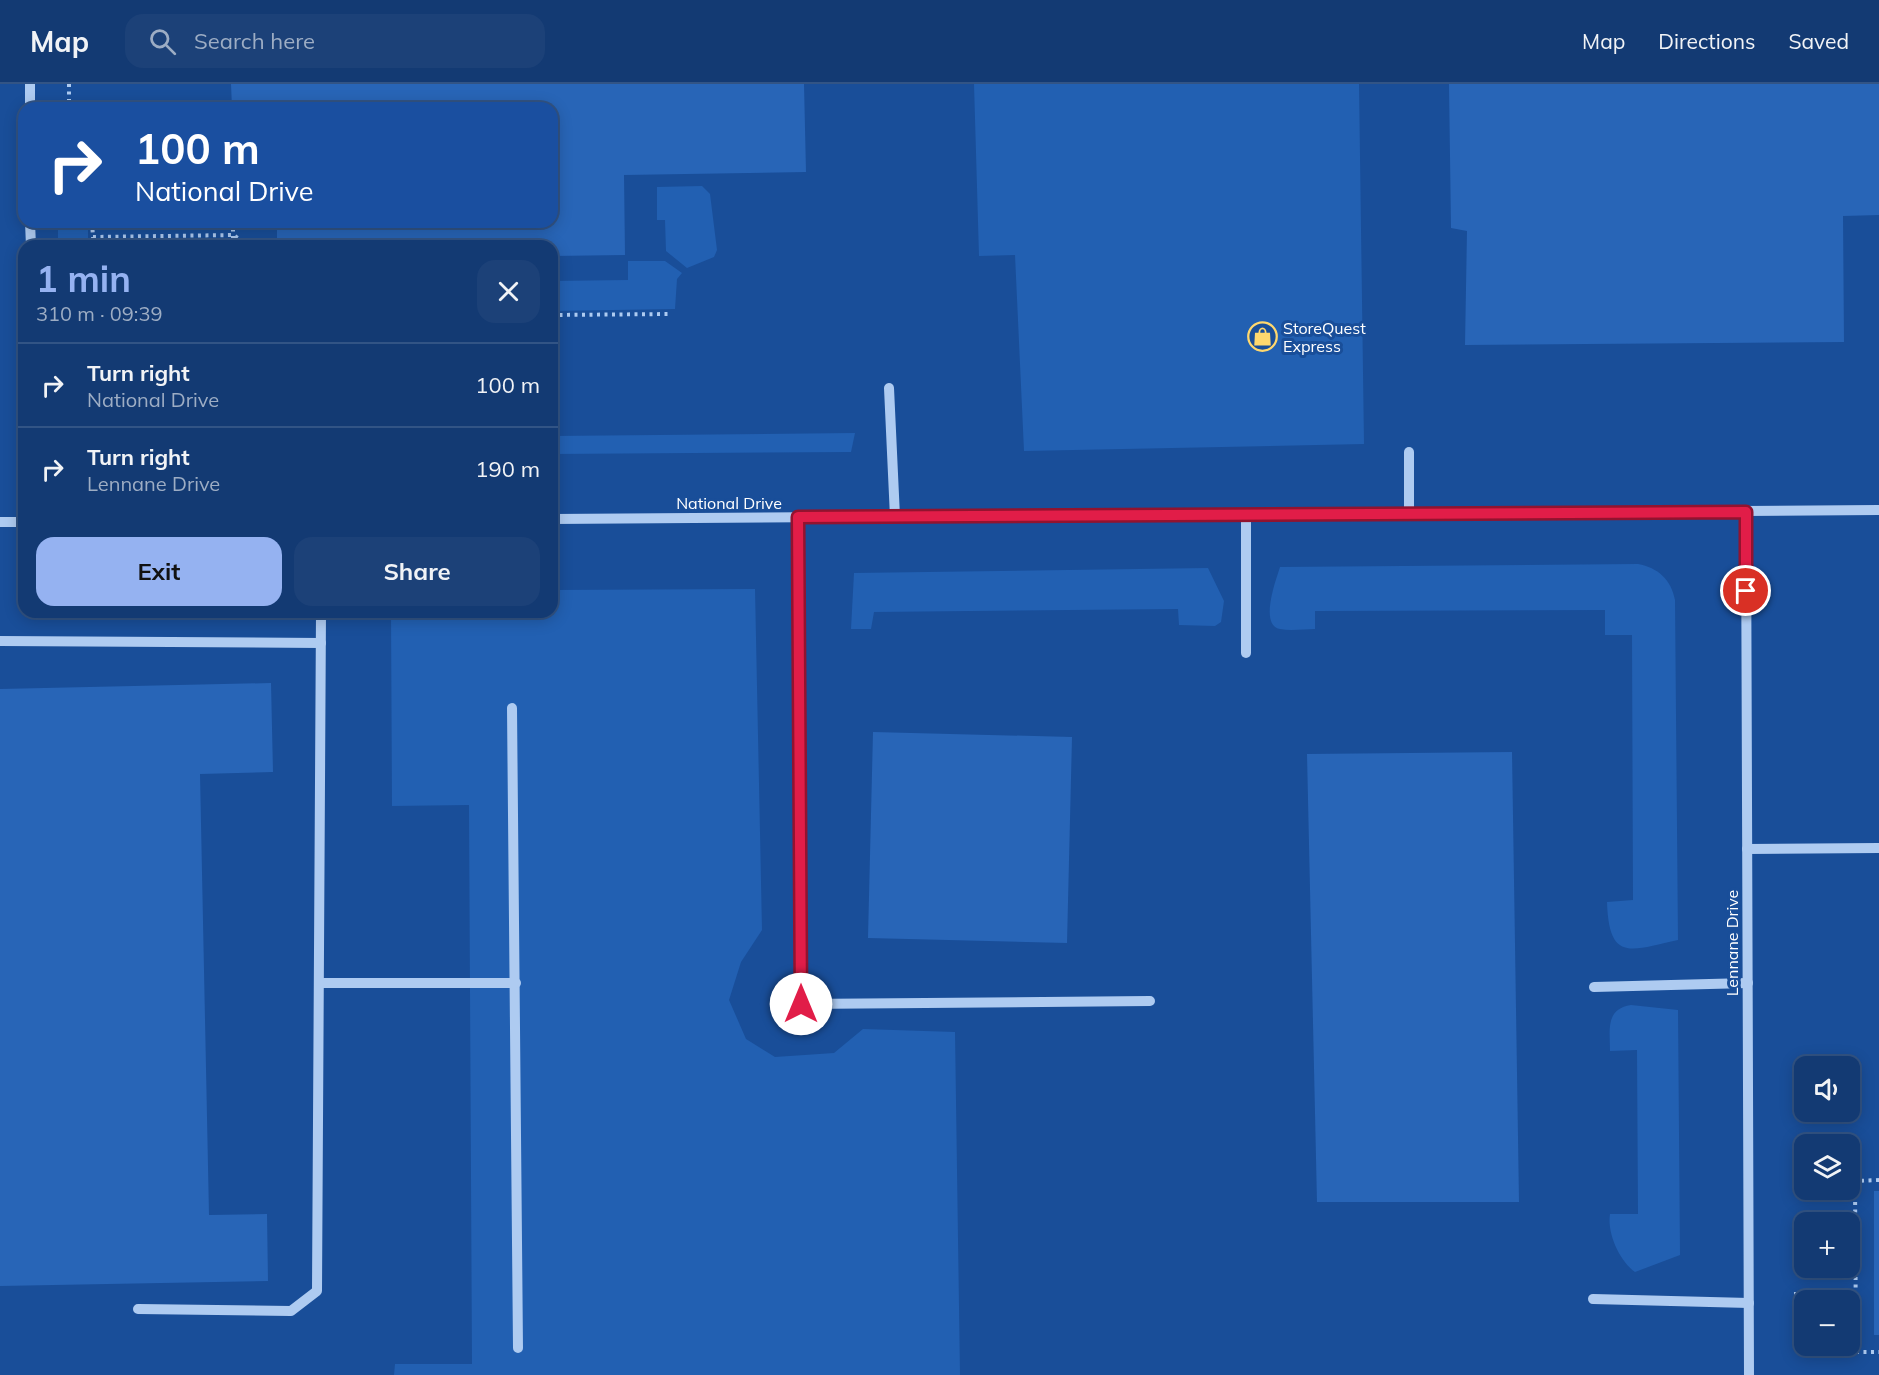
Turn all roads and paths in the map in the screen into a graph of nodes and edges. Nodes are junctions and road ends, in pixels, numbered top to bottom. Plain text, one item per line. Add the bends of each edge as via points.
1 (30, 84) edge
2 (69, 84) edge
3 (30, 102) edge
4 (69, 102) edge
5 (92, 228) edge
6 (233, 228) edge
7 (233, 237) junction
8 (239, 240) edge
9 (672, 314) dead end
10 (558, 315) edge
11 (889, 388) dead end
12 (1409, 452) dead end
13 (1879, 510) edge
14 (1746, 512) junction
15 (1246, 514) junction
16 (1409, 514) junction
17 (798, 517) junction
18 (894, 517) junction
19 (558, 519) edge
20 (0, 522) edge
21 (18, 522) edge
22 (321, 618) edge
23 (0, 641) edge
24 (321, 643) junction
25 (1246, 654) dead end
26 (512, 708) dead end
27 (1879, 848) edge
28 (1747, 849) junction
29 (319, 983) junction
30 (516, 983) junction
31 (1748, 983) junction
32 (1594, 987) dead end
33 (1150, 1001) dead end
34 (1879, 1180) edge
35 (1856, 1290) edge
36 (1593, 1299) dead end
37 (1749, 1304) junction
38 (138, 1309) dead end
39 (518, 1348) dead end
40 (1860, 1352) edge
41 (1879, 1352) edge
42 (1749, 1375) edge

1 - 3 street
2 - 4 path
5 - 7 path via 93,237
6 - 7 path
7 - 8 path
9 - 10 path
11 - 18 street
12 - 16 street
13 - 14 street, National Drive
14 - 16 street, National Drive
14 - 28 street, Lennane Drive
15 - 16 street, National Drive
15 - 18 street, National Drive
15 - 25 street
17 - 18 street, National Drive
17 - 19 street, National Drive
17 - 33 street via 801,1004
20 - 21 street
22 - 24 street
23 - 24 street
24 - 29 street
26 - 30 street
27 - 28 street
28 - 31 street, Lennane Drive
29 - 30 street
29 - 38 street via 317,1291 291,1311
30 - 39 street
31 - 32 street
31 - 37 street, Lennane Drive
34 - 35 path via 1855,1181
36 - 37 street
37 - 42 street, Lennane Drive
40 - 41 path

